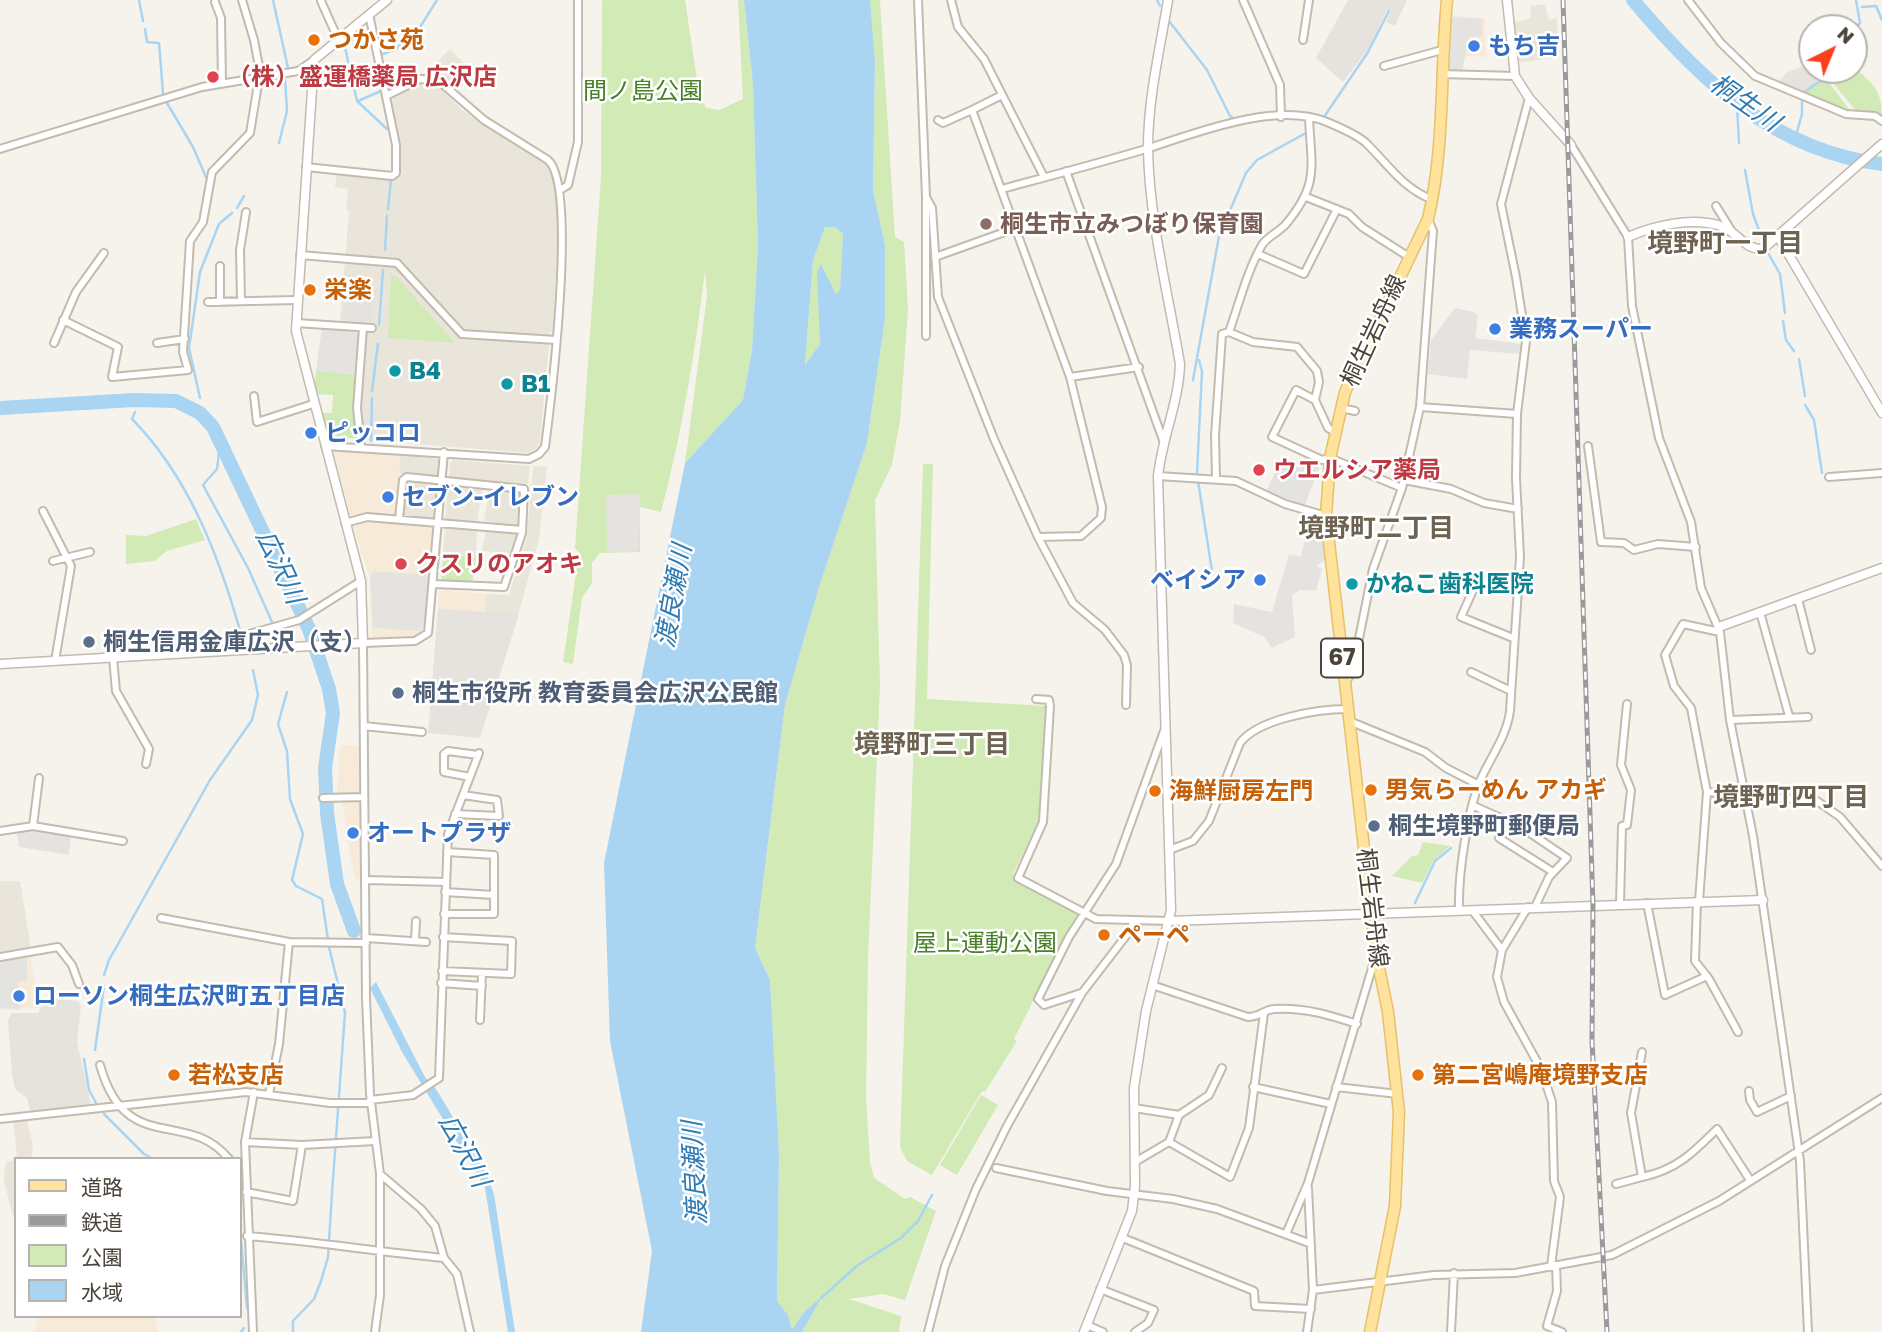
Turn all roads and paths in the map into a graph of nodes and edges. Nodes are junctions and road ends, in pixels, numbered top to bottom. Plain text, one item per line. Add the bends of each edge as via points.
1 (242, 0) edge
2 (387, 0) edge
3 (578, 0) edge
4 (918, 0) edge
5 (951, 0) edge
6 (1168, 0) edge
7 (1243, 0) edge
8 (1309, 0) edge
9 (1447, 0) edge
10 (1507, 0) edge
11 (1688, 0) edge
12 (321, 1) edge
13 (215, 2) dead end
14 (369, 14) junction
15 (338, 39) junction
16 (1303, 40) dead end
17 (1442, 50) junction
18 (314, 60) junction
19 (1384, 66) dead end
20 (1441, 74) junction
21 (1515, 76) junction
22 (259, 78) junction
23 (222, 83) junction
24 (1002, 95) junction
25 (387, 96) junction
26 (1529, 98) junction
27 (972, 110) junction
28 (1281, 117) junction
29 (1309, 118) junction
30 (938, 120) dead end
31 (1882, 121) edge
32 (1882, 144) edge
33 (1571, 145) joint
34 (1148, 148) junction
35 (0, 149) edge
36 (306, 167) junction
37 (1066, 171) junction
38 (1044, 177) junction
39 (1002, 189) junction
40 (560, 190) junction
41 (926, 197) junction
42 (1306, 197) junction
43 (1433, 201) junction
44 (1716, 206) dead end
45 (1338, 209) junction
46 (246, 212) dead end
47 (1428, 219) junction
48 (1016, 228) junction
49 (1731, 230) junction
50 (1628, 237) junction
51 (1779, 238) junction
52 (104, 253) dead end
53 (1258, 254) junction
54 (300, 255) junction
55 (935, 257) junction
56 (1409, 257) junction
57 (220, 266) dead end
58 (296, 300) junction
59 (241, 301) junction
60 (208, 302) dead end
61 (220, 302) junction
62 (62, 320) junction
63 (296, 323) junction
64 (363, 328) junction
65 (372, 328) dead end
66 (1229, 332) junction
67 (926, 336) dead end
68 (185, 338) junction
69 (556, 340) junction
70 (54, 343) dead end
71 (157, 343) dead end
72 (1139, 367) junction
73 (1070, 377) junction
74 (254, 396) dead end
75 (1315, 400) junction
76 (313, 404) junction
77 (1420, 407) junction
78 (1341, 408) junction
79 (1355, 411) dead end
80 (1882, 412) edge
81 (1517, 414) junction
82 (1335, 432) junction
83 (1163, 440) junction
84 (325, 446) junction
85 (360, 446) junction
86 (1588, 446) dead end
87 (444, 452) junction
88 (1330, 458) junction
89 (1882, 473) edge
90 (1158, 476) junction
91 (1829, 477) dead end
92 (1216, 478) junction
93 (442, 480) junction
94 (1404, 480) junction
95 (1402, 488) junction
96 (1518, 509) junction
97 (43, 511) dead end
98 (1326, 516) junction
99 (399, 519) junction
100 (438, 522) junction
101 (345, 523) junction
102 (522, 530) junction
103 (1038, 537) junction
104 (1696, 547) junction
105 (90, 552) dead end
106 (70, 559) junction
107 (53, 561) dead end
108 (1882, 568) edge
109 (361, 581) junction
110 (434, 584) junction
111 (1518, 590) junction
112 (1798, 599) junction
113 (1759, 612) junction
114 (1719, 629) junction
115 (1513, 638) junction
116 (363, 643) junction
117 (1811, 650) dead end
118 (207, 652) junction
119 (113, 657) junction
120 (55, 661) junction
121 (0, 664) edge
122 (1471, 672) dead end
123 (1345, 682) junction
124 (1511, 691) junction
125 (1036, 699) dead end
126 (1627, 704) dead end
127 (1126, 705) dead end
128 (1348, 709) junction
129 (1789, 716) junction
130 (1808, 717) dead end
131 (1730, 720) junction
132 (1349, 721) junction
133 (363, 726) junction
134 (1165, 730) junction
135 (422, 732) dead end
136 (146, 764) dead end
137 (470, 777) junction
138 (39, 778) dead end
139 (1479, 785) junction
140 (1707, 792) junction
141 (1746, 794) junction
142 (463, 795) junction
143 (364, 797) junction
144 (323, 798) dead end
145 (1474, 806) junction
146 (455, 814) junction
147 (33, 826) junction
148 (0, 831) edge
149 (1499, 838) dead end
150 (123, 841) dead end
151 (1169, 850) junction
152 (447, 852) junction
153 (1882, 866) edge
154 (1553, 872) junction
155 (365, 880) junction
156 (446, 882) junction
157 (445, 892) junction
158 (494, 895) junction
159 (1763, 900) junction
160 (1698, 902) junction
161 (1647, 903) junction
162 (1620, 904) junction
163 (1531, 907) junction
164 (1472, 909) junction
165 (1459, 910) junction
166 (1372, 913) junction
167 (444, 914) junction
168 (1084, 914) junction
169 (161, 918) dead end
170 (416, 921) dead end
171 (1170, 921) junction
172 (1133, 923) junction
173 (443, 937) junction
174 (366, 940) junction
175 (415, 941) junction
176 (289, 942) junction
177 (426, 942) dead end
178 (1502, 950) junction
179 (1376, 953) junction
180 (0, 957) edge
181 (442, 971) junction
182 (482, 974) junction
183 (1707, 976) junction
184 (441, 983) junction
185 (79, 985) dead end
186 (1152, 985) junction
187 (482, 986) junction
188 (1082, 993) junction
189 (1264, 1013) junction
190 (480, 1020) dead end
191 (1357, 1024) junction
192 (1738, 1032) dead end
193 (1642, 1052) dead end
194 (100, 1065) dead end
195 (1222, 1068) dead end
196 (1253, 1087) junction
197 (1336, 1087) junction
198 (1749, 1091) dead end
199 (254, 1092) junction
200 (269, 1094) junction
201 (1398, 1094) junction
202 (1791, 1096) junction
203 (1882, 1098) edge
204 (371, 1102) junction
205 (1331, 1104) junction
206 (119, 1105) junction
207 (1134, 1108) junction
208 (1178, 1115) junction
209 (0, 1119) edge
210 (375, 1141) junction
211 (245, 1142) junction
212 (1169, 1142) junction
213 (302, 1145) junction
214 (1799, 1149) junction
215 (227, 1157) edge
216 (1135, 1162) junction
217 (242, 1167) edge
218 (996, 1168) dead end
219 (380, 1174) junction
220 (1642, 1177) junction
221 (1751, 1180) junction
222 (1308, 1183) junction
223 (1616, 1184) dead end
224 (246, 1192) junction
225 (1135, 1195) junction
226 (1286, 1234) junction
227 (247, 1236) junction
228 (1123, 1238) junction
229 (1309, 1242) junction
230 (380, 1250) junction
231 (444, 1258) junction
232 (1553, 1266) junction
233 (1454, 1273) junction
234 (1381, 1280) junction
235 (1100, 1289) junction
236 (1313, 1290) junction
237 (1311, 1309) junction
238 (1085, 1328) edge
239 (253, 1332) edge
240 (375, 1332) edge
241 (470, 1332) edge
242 (928, 1332) edge
243 (1103, 1332) edge
244 (1135, 1332) edge
245 (1307, 1332) edge
246 (1370, 1332) edge
247 (1451, 1332) edge
248 (1562, 1332) edge
249 (1808, 1332) edge

1 - 22 street via 258,56
2 - 14 street
3 - 40 street via 578,142 568,185
4 - 41 street
5 - 24 street via 958,27 984,59
6 - 34 street
7 - 28 street via 1280,85
8 - 16 street
9 - 17 main road, 桐生岩舟線 / 67
10 - 21 street
11 - 31 street via 1721,44 1755,76 1846,114
12 - 15 street
13 - 23 street via 221,18
14 - 15 street
14 - 25 street
15 - 18 street
17 - 19 street
17 - 20 main road, 桐生岩舟線 / 67
18 - 22 street via 298,72
18 - 36 street
20 - 21 street
20 - 43 main road, 桐生岩舟線 / 67
21 - 26 street
22 - 23 street
22 - 68 street via 250,133 212,172 203,222 191,236
23 - 35 street
24 - 27 street
24 - 38 street
25 - 36 street via 396,145 395,174
25 - 40 street via 420,79 439,80 484,120 553,164
26 - 33 street
26 - 81 street via 1501,204 1526,341
27 - 30 street via 943,123
27 - 39 street
28 - 29 street
28 - 34 street via 1229,123
29 - 42 street via 1314,173
29 - 43 street via 1362,139 1399,181
32 - 51 street
33 - 50 street
34 - 37 street
34 - 83 street via 1180,364 1179,389
36 - 54 street
37 - 38 street
37 - 72 street
38 - 39 street
39 - 48 street
40 - 69 street
41 - 55 street via 932,208
41 - 67 street
42 - 45 street
42 - 53 street
43 - 47 main road, 桐生岩舟線 / 67
44 - 49 street
45 - 53 street via 1304,274
45 - 56 street
46 - 59 street via 240,250
47 - 56 main road, 桐生岩舟線 / 67
47 - 77 street via 1433,231
48 - 55 street
48 - 73 street
49 - 50 street via 1709,224 1673,224
49 - 51 street via 1755,250
50 - 104 street via 1632,306 1659,438
51 - 80 street
52 - 62 street
53 - 66 street
54 - 58 street
54 - 69 street via 397,263 462,334
55 - 103 street via 938,296
56 - 78 main road, 桐生岩舟線 / 67
57 - 61 street
58 - 59 street
58 - 63 street
59 - 61 street
60 - 61 street
62 - 68 street via 118,347 112,377 188,370
62 - 70 street
63 - 64 street
63 - 76 street
64 - 65 street
64 - 85 street via 357,408
66 - 75 street via 1253,342 1297,347 1319,378
66 - 92 street via 1222,334
68 - 71 street
69 - 87 street via 543,451 528,458
72 - 73 street
72 - 83 street
73 - 103 street via 1101,518 1081,536
74 - 76 street via 257,422
75 - 82 street via 1328,428
75 - 88 street via 1296,390 1272,437 1322,460
76 - 84 street
77 - 81 street
77 - 94 street
78 - 79 street
78 - 82 main road, 桐生岩舟線 / 67
81 - 96 street
82 - 88 main road, 桐生岩舟線 / 67
83 - 90 street
84 - 85 street
84 - 101 street
85 - 87 street
86 - 104 street via 1601,542 1624,543 1634,550 1658,544
87 - 93 street
88 - 95 street
88 - 98 main road, 桐生岩舟線 / 67
89 - 91 street
90 - 92 street
90 - 134 street
92 - 98 street via 1236,481 1285,505
93 - 99 street via 404,478
93 - 100 street
93 - 102 street via 523,488
94 - 95 street
94 - 96 street
95 - 123 street via 1373,569 1352,673
96 - 111 street
97 - 106 street
98 - 123 main road, 桐生岩舟線 / 67
99 - 100 street
99 - 101 street via 367,517
100 - 102 street
100 - 110 street
101 - 109 street
102 - 110 street via 503,589
103 - 127 street via 1073,603 1124,655
104 - 114 street via 1701,588
105 - 106 street
106 - 107 street
106 - 120 street
108 - 112 street
109 - 116 street
109 - 118 street via 299,620 214,644
110 - 116 street via 425,637
111 - 115 street
111 - 115 street via 1478,579 1461,617
112 - 113 street
112 - 117 street
113 - 114 street
113 - 129 street
114 - 131 street
114 - 140 street via 1683,624 1665,655 1674,686 1691,708
115 - 124 street
116 - 118 street
116 - 133 street
118 - 119 street
119 - 120 street
119 - 136 street via 116,691 149,749
120 - 121 street
122 - 124 street
123 - 128 main road, 桐生岩舟線 / 67
124 - 139 street via 1509,720
125 - 168 street via 1049,700 1050,706 1045,808 1018,878
126 - 162 street via 1621,765 1630,790 1627,825 1622,826
128 - 132 main road, 桐生岩舟線 / 67
128 - 151 street via 1325,709 1248,733 1209,821 1193,842
129 - 130 street
129 - 131 street
131 - 141 street
132 - 139 street via 1425,752
132 - 166 main road, 桐生岩舟線 / 67
133 - 135 street
133 - 143 street
134 - 151 street
134 - 168 street via 1124,846
137 - 137 street via 478,754 444,754 444,772
137 - 142 street
138 - 147 street
139 - 145 street
140 - 141 street
140 - 160 street
141 - 153 street via 1805,798 1827,806
141 - 159 street
142 - 146 street
142 - 146 street via 497,800 499,816
143 - 144 street
143 - 155 street
145 - 154 street via 1563,853 1567,858
145 - 165 street
146 - 152 street
147 - 148 street
147 - 150 street
149 - 154 street
151 - 171 street
152 - 156 street
152 - 158 street via 494,855
154 - 163 street
155 - 156 street
155 - 174 street
156 - 157 street
157 - 158 street
157 - 167 street
158 - 167 street via 491,916
159 - 160 street
159 - 202 street
160 - 161 street
160 - 183 street via 1694,954
161 - 162 street
161 - 183 street via 1665,995
162 - 163 street
163 - 164 street
163 - 178 street
164 - 165 street
164 - 178 street
165 - 166 street
166 - 171 street
166 - 179 main road, 桐生岩舟線 / 67
167 - 173 street
168 - 172 street
168 - 188 street via 1038,999 1044,1005
169 - 176 street
170 - 175 street
171 - 172 street
171 - 186 street
172 - 188 street
173 - 181 street
173 - 182 street via 512,940 511,974
174 - 175 street
174 - 176 street
174 - 204 street
175 - 177 street
176 - 200 street
178 - 232 street via 1497,977 1501,995 1541,1069 1552,1102 1553,1181 1560,1197
179 - 191 street
179 - 201 main road, 桐生岩舟線 / 67
180 - 185 street via 58,947 72,965
181 - 182 street
181 - 184 street
182 - 187 street
183 - 192 street
184 - 187 street
184 - 204 street via 435,1082 413,1095
186 - 189 street via 1248,1017
186 - 207 street
187 - 190 street
188 - 242 street via 976,1189 945,1266
189 - 191 street via 1270,1009 1314,1011
189 - 196 street
191 - 197 street
193 - 220 street via 1631,1113
194 - 206 street via 109,1093
195 - 208 street via 1209,1095
196 - 205 street
196 - 212 street via 1246,1142 1230,1177
197 - 201 street
197 - 205 street
198 - 202 street via 1757,1112
199 - 200 street
199 - 206 street
199 - 211 street
200 - 204 street via 330,1103
201 - 234 main road, 桐生岩舟線 / 67 via 1398,1186
202 - 214 street
203 - 214 street
204 - 210 street
205 - 222 street
206 - 209 street
206 - 215 street via 141,1123 216,1144
207 - 208 street
207 - 216 street
208 - 212 street
210 - 213 street
210 - 219 street
211 - 213 street
211 - 217 street
212 - 216 street
213 - 224 street via 293,1201
214 - 221 street
214 - 249 street
216 - 225 street
217 - 224 street
218 - 225 street
219 - 230 street
219 - 231 street via 435,1226
220 - 221 street via 1665,1172 1717,1129
220 - 223 street
221 - 232 street via 1680,1223 1612,1255
222 - 226 street
222 - 229 street
224 - 227 street
225 - 226 street via 1217,1209
225 - 228 street
226 - 229 street
227 - 230 street
227 - 239 street
228 - 235 street
228 - 237 street via 1254,1291 1255,1306
229 - 236 street
230 - 231 street
230 - 240 street
231 - 241 street via 457,1274
232 - 233 street via 1515,1273
232 - 248 street via 1557,1291 1547,1326
233 - 234 street
233 - 247 street
234 - 236 street
234 - 246 main road, 桐生岩舟線 / 67
235 - 238 street
235 - 244 street via 1154,1310 1148,1323
236 - 237 street
237 - 245 street
238 - 243 street

